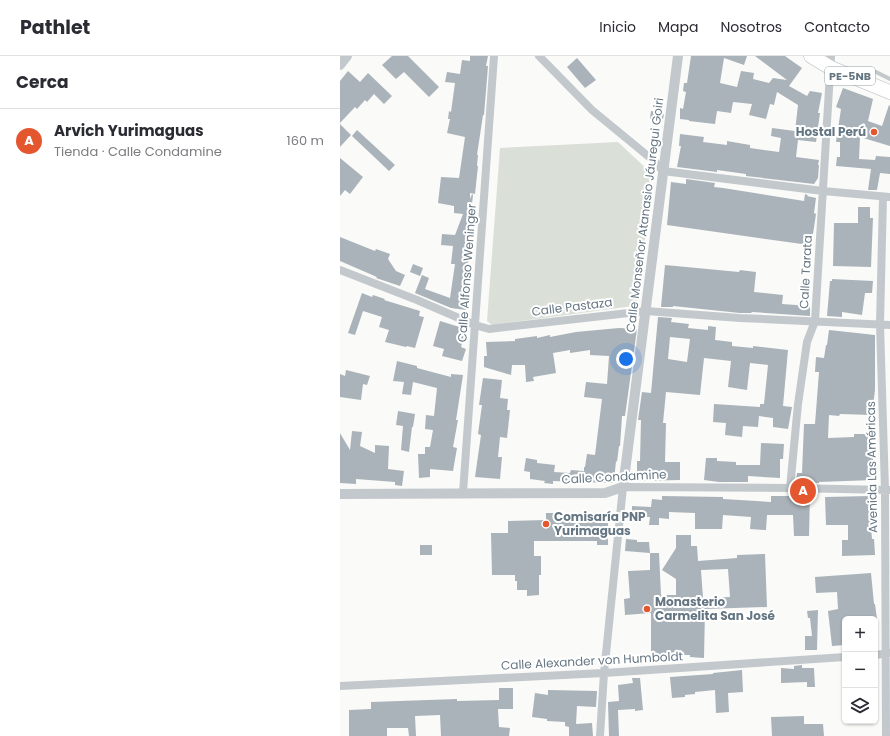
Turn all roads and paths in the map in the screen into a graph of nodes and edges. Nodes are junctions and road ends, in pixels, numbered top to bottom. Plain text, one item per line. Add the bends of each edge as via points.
1 (347, 56) edge
2 (494, 56) edge
3 (539, 56) edge
4 (678, 56) edge
5 (811, 56) edge
6 (831, 62) edge
7 (340, 65) edge
8 (858, 79) junction
9 (890, 79) edge
10 (890, 92) edge
11 (663, 171) junction
12 (823, 191) junction
13 (886, 197) edge
14 (340, 270) edge
15 (646, 310) junction
16 (815, 321) junction
17 (880, 324) junction
18 (475, 325) junction
19 (890, 325) edge
20 (623, 487) junction
21 (790, 488) junction
22 (888, 490) edge
23 (463, 493) junction
24 (340, 494) edge
25 (888, 654) edge
26 (878, 655) edge
27 (842, 657) edge
28 (604, 673) junction
29 (340, 686) edge
30 (600, 736) edge
31 (886, 736) edge

1 - 7 street
2 - 18 street, Calle Alfonso Weninger
3 - 11 street via 592,110
4 - 11 street, Calle Monseñor Atanasio Jáuregui Goiri
5 - 6 highway, PE-5NB
6 - 8 highway, PE-5NB
6 - 12 street, Calle Tarata
8 - 9 lane via 872,70
8 - 10 highway, PE-5NB
11 - 12 street
11 - 15 street, Calle Monseñor Atanasio Jáuregui Goiri
12 - 13 street
12 - 16 street, Calle Tarata
13 - 17 street, Avenida Las Américas
14 - 18 street, Calle Pastaza
15 - 16 street, Calle Pastaza
15 - 18 street, Calle Pastaza via 489,329
15 - 20 street, Calle Monseñor Atanasio Jáuregui Goiri
16 - 17 street, Calle Pastaza
16 - 21 street, Calle Tarata via 807,342
17 - 19 street, Calle Pastaza
17 - 22 street, Avenida Las Américas
18 - 23 street, Calle Alfonso Weninger
20 - 21 street, Calle Condamine
20 - 23 street, Calle Condamine via 605,493
20 - 28 street, Calle Monseñor Atanasio Jáuregui Goiri
21 - 22 street, Calle Condamine
22 - 25 street, Avenida Las Américas
23 - 24 street, Calle Condamine
25 - 26 street
25 - 31 street, Avenida Las Américas
27 - 28 street, Calle Alexander von Humboldt
28 - 29 street, Calle Alexander von Humboldt
28 - 30 street, Calle Monseñor Atanasio Jáuregui Goiri

